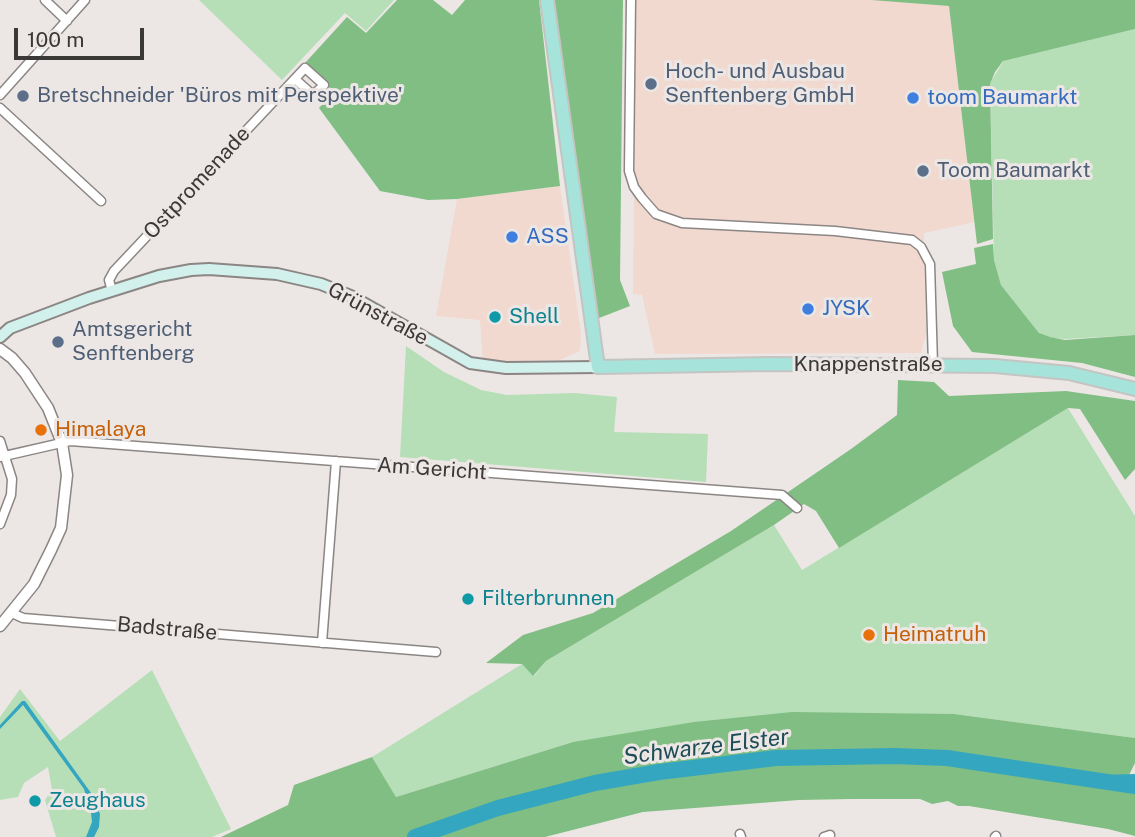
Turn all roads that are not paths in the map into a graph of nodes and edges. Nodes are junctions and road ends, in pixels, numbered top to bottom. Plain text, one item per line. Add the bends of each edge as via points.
1 (45, 0) edge
2 (85, 0) edge
3 (547, 0) edge
4 (631, 0) edge
5 (67, 21) junction
6 (295, 79) dead end
7 (0, 95) edge
8 (0, 108) edge
9 (101, 201) dead end
10 (112, 291) junction
11 (0, 337) edge
12 (0, 349) edge
13 (933, 365) junction
14 (598, 367) junction
15 (1135, 389) edge
16 (0, 441) edge
17 (62, 443) junction
18 (3, 458) edge
19 (336, 461) junction
20 (797, 509) dead end
21 (0, 524) edge
22 (12, 613) junction
23 (0, 626) edge
24 (322, 643) junction
25 (436, 652) dead end

1 - 5 street
2 - 5 street
3 - 14 main road
4 - 13 street via 629,171 642,198 656,214 682,223 912,240 930,264
5 - 7 street
6 - 10 street, Ostpromenade via 114,271 109,280
8 - 9 street
10 - 11 main road, Grünstraße via 10,328
10 - 14 main road, Grünstraße via 191,270 276,274 353,297 470,363 506,368
12 - 17 street via 12,358 48,408
13 - 14 main road, Knappenstraße
13 - 15 main road, Knappenstraße via 1045,371
16 - 18 street
17 - 18 street, Am Gericht
17 - 19 street, Am Gericht
17 - 22 street via 67,475 61,528 34,584
18 - 21 street via 12,479
19 - 20 street, Am Gericht via 782,495
19 - 24 street
22 - 23 street
22 - 24 street, Badstraße via 23,618
24 - 25 street, Badstraße

